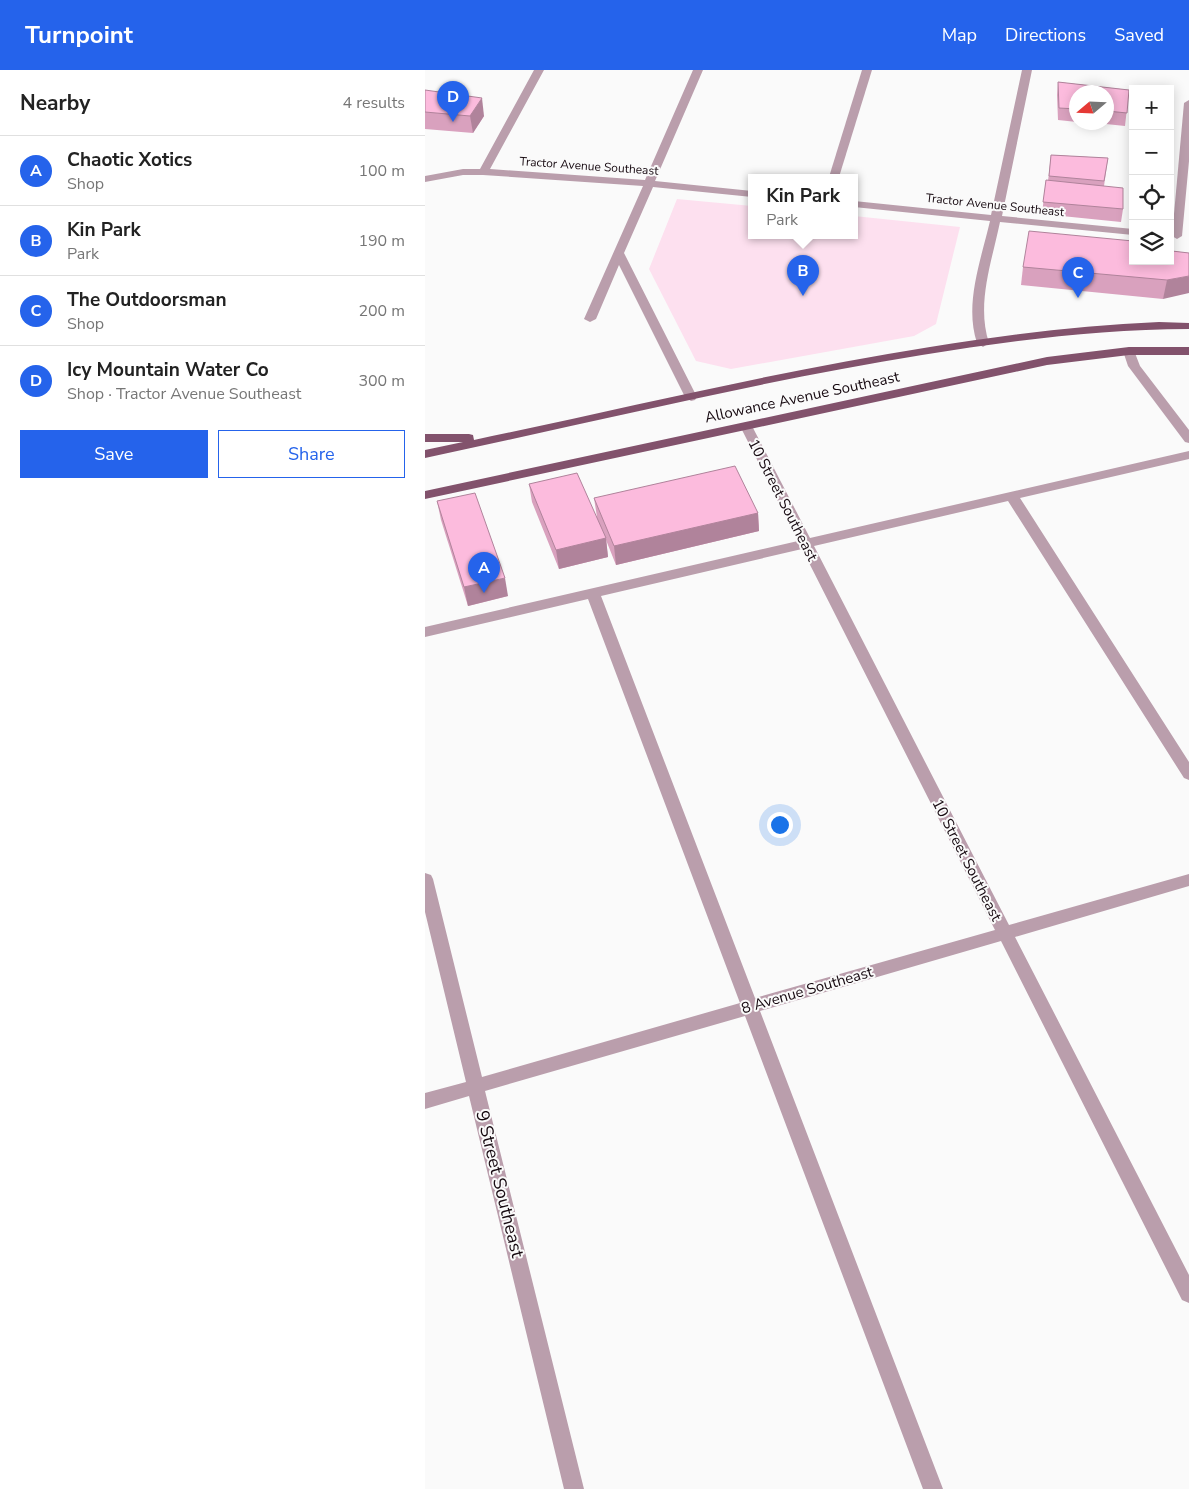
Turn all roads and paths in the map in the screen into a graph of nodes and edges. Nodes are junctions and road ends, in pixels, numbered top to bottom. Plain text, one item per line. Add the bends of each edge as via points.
1 (539, 70) edge
2 (698, 70) edge
3 (867, 70) edge
4 (1027, 70) edge
5 (1189, 103) edge
6 (483, 172) junction
7 (835, 174) edge
8 (425, 179) edge
9 (649, 183) junction
10 (748, 194) edge
11 (858, 204) edge
12 (996, 219) junction
13 (1129, 232) edge
14 (1174, 236) edge
15 (1189, 237) edge
16 (618, 251) junction
17 (590, 319) dead end
18 (1189, 326) edge
19 (983, 343) junction
20 (1129, 351) junction
21 (1189, 351) edge
22 (691, 396) junction
23 (746, 426) junction
24 (425, 438) edge
25 (503, 438) junction
26 (1189, 439) edge
27 (425, 454) edge
28 (1189, 455) edge
29 (425, 495) edge
30 (1011, 495) junction
31 (806, 544) junction
32 (593, 593) junction
33 (425, 632) edge
34 (1189, 774) edge
35 (425, 879) edge
36 (1189, 880) edge
37 (1005, 933) junction
38 (749, 1007) junction
39 (476, 1087) junction
40 (425, 1101) edge
41 (1189, 1294) edge
42 (574, 1489) edge
43 (933, 1489) edge

1 - 6 street
2 - 9 street
3 - 7 street
4 - 12 street
5 - 14 street
6 - 8 street, Tractor Avenue Southeast
6 - 9 street, Tractor Avenue Southeast
9 - 10 street, Tractor Avenue Southeast
9 - 16 street
11 - 12 street, Tractor Avenue Southeast
12 - 13 street, Tractor Avenue Southeast
12 - 19 street via 977,311
14 - 15 street
16 - 17 street
16 - 22 street
18 - 19 main road, Allowance Avenue Southeast via 1097,329
19 - 22 main road, Allowance Avenue Southeast via 897,355
20 - 21 main road, Allowance Avenue Southeast
20 - 23 main road, Allowance Avenue Southeast via 1038,363
20 - 26 street via 1134,366
22 - 25 main road, Allowance Avenue Southeast
23 - 29 main road, Allowance Avenue Southeast
23 - 31 street, 10 Street Southeast
24 - 25 main road
25 - 27 main road, Allowance Avenue Southeast
28 - 30 street
30 - 31 street
30 - 34 street
31 - 32 street
31 - 37 street, 10 Street Southeast
32 - 33 street
32 - 38 street
35 - 39 street, 9 Street Southeast
36 - 37 street, 8 Avenue Southeast
37 - 38 street, 8 Avenue Southeast
37 - 41 street, 10 Street Southeast
38 - 39 street, 8 Avenue Southeast
38 - 43 street
39 - 40 street, 8 Avenue Southeast
39 - 42 street, 9 Street Southeast

